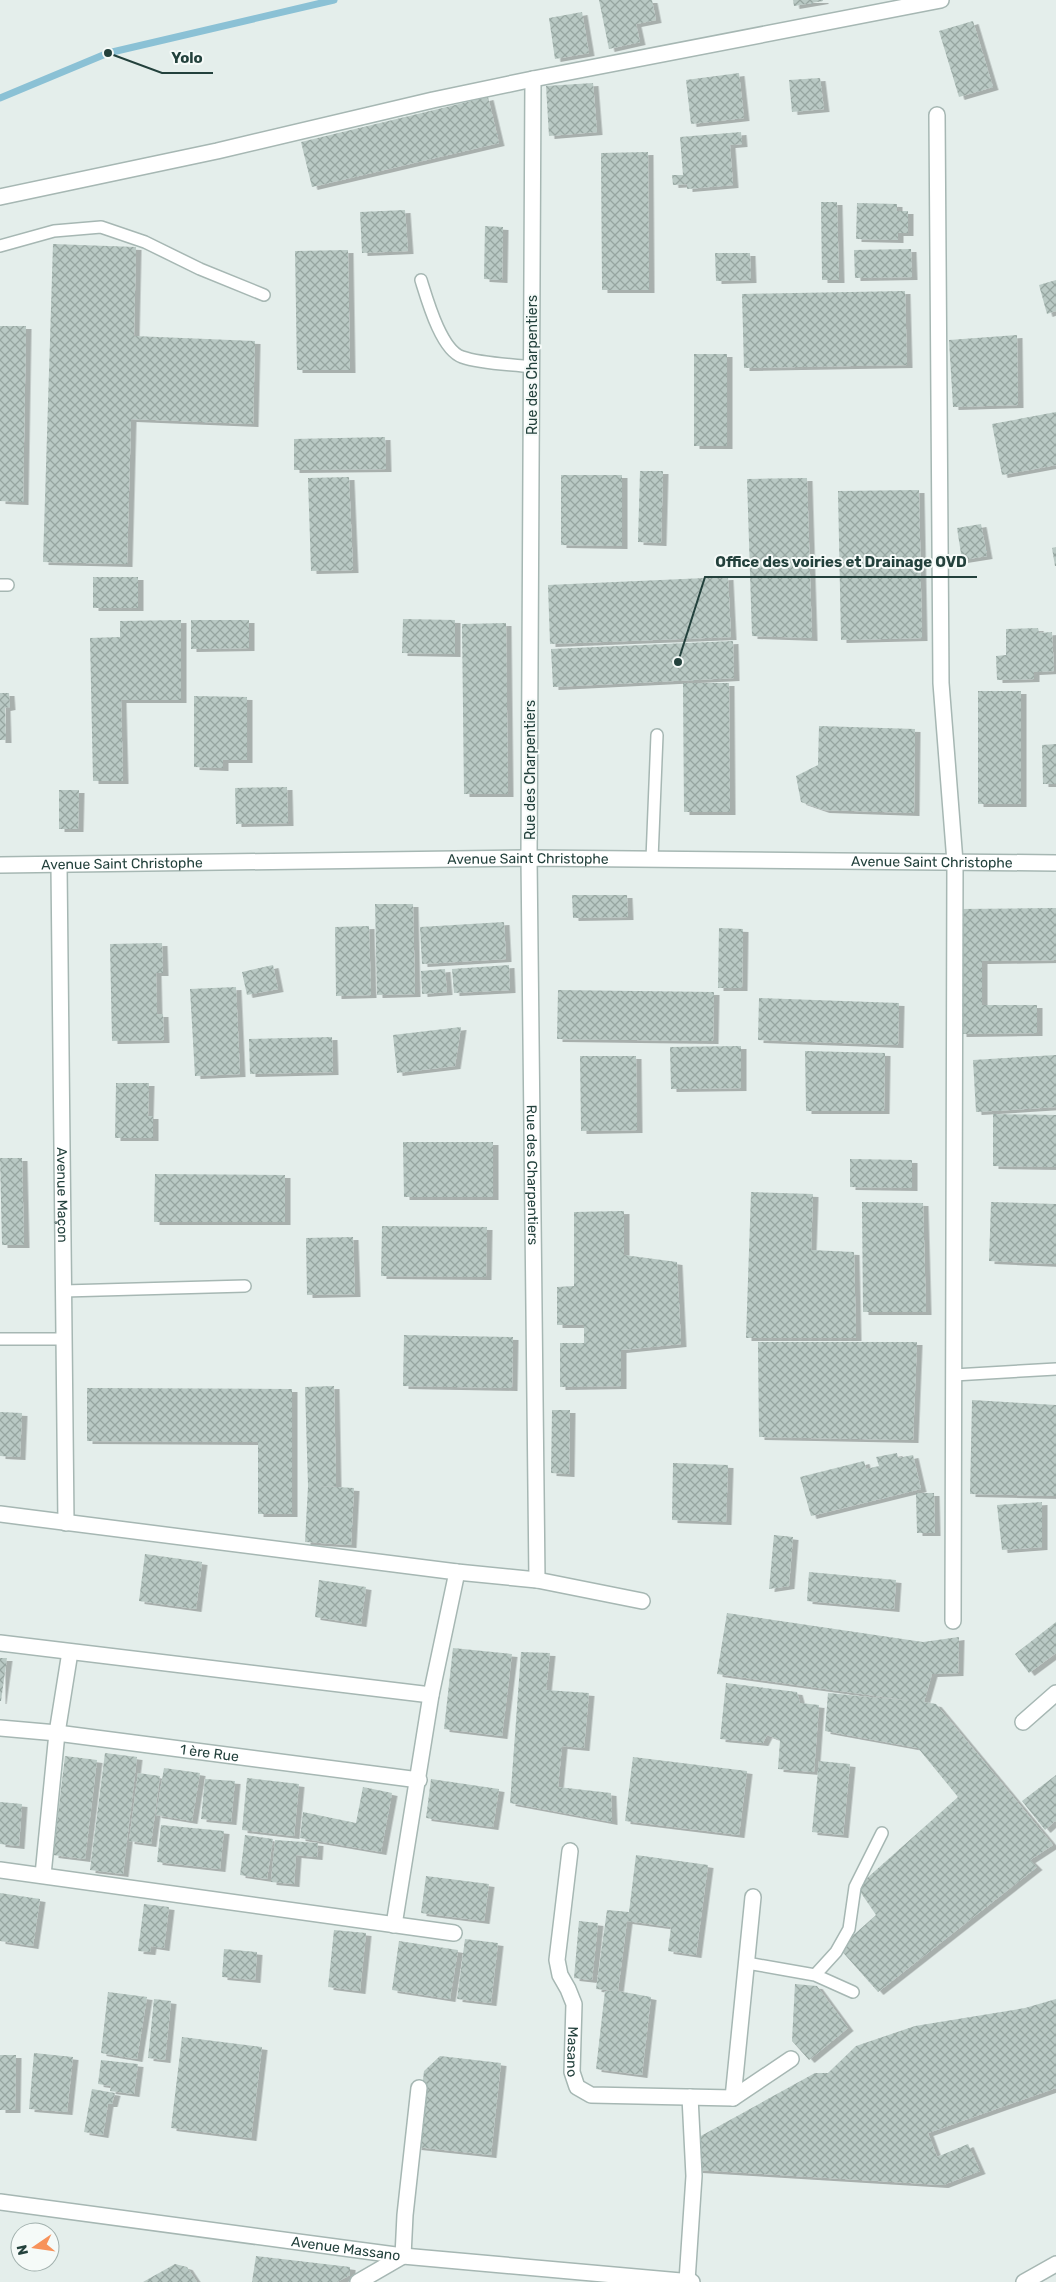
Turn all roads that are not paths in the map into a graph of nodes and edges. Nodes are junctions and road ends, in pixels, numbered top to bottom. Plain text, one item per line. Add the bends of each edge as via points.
1 (941, 0) edge
2 (533, 79) junction
3 (937, 115) dead end
4 (0, 197) edge
5 (0, 246) edge
6 (421, 280) dead end
7 (264, 295) dead end
8 (532, 367) junction
9 (657, 736) dead end
10 (529, 858) junction
11 (652, 859) junction
12 (955, 862) junction
13 (1056, 863) edge
14 (0, 865) edge
15 (59, 866) junction
16 (245, 1286) dead end
17 (64, 1291) junction
18 (0, 1339) edge
19 (64, 1339) junction
20 (1056, 1369) edge
21 (954, 1375) junction
22 (0, 1514) edge
23 (66, 1523) junction
24 (457, 1572) junction
25 (537, 1580) junction
26 (642, 1600) dead end
27 (953, 1621) dead end
28 (0, 1643) edge
29 (70, 1652) junction
30 (1056, 1693) edge
31 (431, 1696) junction
32 (1023, 1722) dead end
33 (0, 1728) edge
34 (57, 1733) junction
35 (419, 1780) junction
36 (882, 1833) dead end
37 (570, 1852) dead end
38 (0, 1870) edge
39 (43, 1875) junction
40 (754, 1897) dead end
41 (394, 1926) junction
42 (454, 1933) dead end
43 (747, 1963) junction
44 (815, 1974) junction
45 (853, 1992) dead end
46 (791, 2059) dead end
47 (419, 2088) dead end
48 (690, 2097) junction
49 (733, 2098) junction
50 (0, 2202) edge
51 (403, 2256) junction
52 (1056, 2264) edge
53 (358, 2282) edge
54 (689, 2282) edge
55 (1024, 2282) edge

1 - 2 street
2 - 4 street
2 - 8 street, Rue des Charpentiers
3 - 12 street via 942,683
5 - 7 lane via 54,231 101,227 145,242
6 - 8 lane via 434,322 460,357
8 - 10 street, Rue des Charpentiers
9 - 11 lane
10 - 11 street, Avenue Saint Christophe
10 - 15 street, Avenue Saint Christophe
10 - 25 street, Rue des Charpentiers
11 - 12 street, Avenue Saint Christophe
12 - 13 street, Avenue Saint Christophe
12 - 21 street
14 - 15 street, Avenue Saint Christophe
15 - 17 street, Avenue Maçon
16 - 17 lane
17 - 19 street, Avenue Maçon
18 - 19 lane
19 - 23 street, Avenue Maçon
20 - 21 lane
21 - 27 street
22 - 23 street
23 - 24 street
24 - 25 street
24 - 31 street
25 - 26 street
28 - 29 street
29 - 31 street
29 - 34 street
30 - 32 street
31 - 35 street
33 - 34 street, 1 ère Rue
34 - 35 street, 1 ère Rue
34 - 39 street
35 - 41 street
36 - 44 lane via 855,1887 849,1930 836,1952
37 - 48 street, Masano via 557,1960 560,1975 574,2004 572,2072 577,2087 591,2095
38 - 39 street
39 - 41 street
40 - 43 street
41 - 42 street
43 - 44 lane
43 - 49 street
44 - 45 lane
46 - 49 street
47 - 51 street
48 - 49 street, Masano
48 - 54 street via 694,2176
50 - 51 street, Avenue Massano
51 - 53 street
51 - 54 street, Avenue Massano
52 - 55 street

